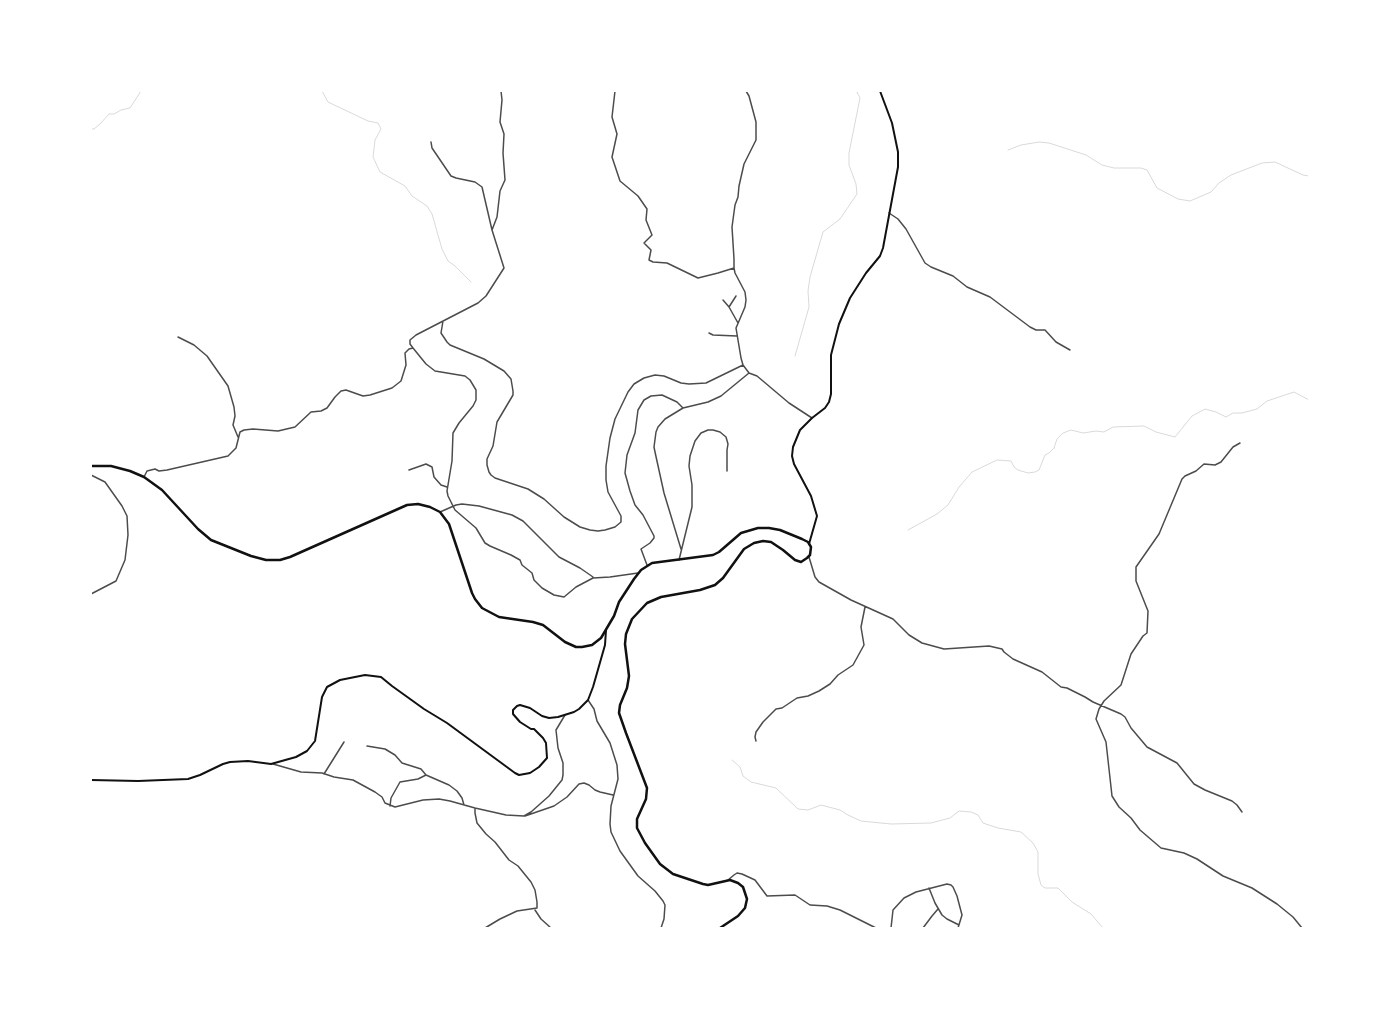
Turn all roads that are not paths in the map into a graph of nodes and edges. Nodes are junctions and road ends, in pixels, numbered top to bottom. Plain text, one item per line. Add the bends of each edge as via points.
1 (501, 91) edge
2 (615, 91) edge
3 (746, 91) edge
4 (880, 91) edge
5 (431, 142) dead end
6 (889, 214) junction
7 (492, 230) junction
8 (734, 268) junction
9 (736, 296) dead end
10 (722, 300) dead end
11 (729, 307) junction
12 (444, 321) junction
13 (738, 323) junction
14 (709, 333) dead end
15 (178, 336) dead end
16 (738, 336) junction
17 (413, 348) junction
18 (1070, 350) dead end
19 (743, 365) junction
20 (749, 373) junction
21 (683, 408) junction
22 (812, 418) junction
23 (238, 437) junction
24 (1240, 443) dead end
25 (91, 466) edge
26 (410, 470) dead end
27 (727, 471) dead end
28 (91, 475) edge
29 (144, 477) junction
30 (447, 486) junction
31 (454, 506) junction
32 (440, 512) junction
33 (809, 544) junction
34 (682, 549) junction
35 (809, 557) junction
36 (679, 560) junction
37 (647, 566) junction
38 (639, 573) junction
39 (593, 578) junction
40 (91, 594) edge
41 (865, 607) junction
42 (606, 630) junction
43 (588, 700) junction
44 (1101, 706) junction
45 (566, 714) junction
46 (756, 741) dead end
47 (344, 742) dead end
48 (367, 746) dead end
49 (271, 764) junction
50 (324, 774) junction
51 (426, 775) junction
52 (91, 780) edge
53 (613, 795) junction
54 (464, 805) junction
55 (390, 806) junction
56 (475, 808) junction
57 (1242, 812) dead end
58 (524, 816) junction
59 (728, 880) junction
60 (929, 888) junction
61 (535, 909) junction
62 (938, 909) junction
63 (960, 925) junction
64 (485, 928) edge
65 (550, 928) edge
66 (662, 928) edge
67 (720, 928) edge
68 (876, 928) edge
69 (891, 928) edge
70 (923, 928) edge
71 (958, 928) edge
72 (1302, 928) edge

1 - 7 street via 500,122 504,134 505,180 500,191 497,217
2 - 8 street via 612,117 617,134 612,157 620,181 638,196 647,209 646,220 652,235 644,243 652,251 650,260 667,263 698,278
3 - 8 street via 756,122 756,140 744,164 732,221
4 - 6 main road via 892,123 898,152 898,167
5 - 7 street via 432,148 451,176 475,182 482,187
6 - 18 street via 898,219 906,229 925,263 990,297 1030,327 1045,330 1056,342
6 - 22 main road via 881,252 850,298 839,324 831,355 829,402
7 - 12 street via 504,265 502,273 478,303
8 - 13 street via 746,300
9 - 11 street
10 - 11 street
11 - 13 street
12 - 17 street via 410,340
12 - 19 street via 441,333 450,345 484,358 504,371 511,379 514,391 497,422 493,446 487,459 489,472 495,478 528,489 568,520 590,530 615,527 621,522 621,516 608,492 606,466 615,419 634,384 655,375 681,383 706,383
13 - 16 street
14 - 16 street
15 - 23 street via 207,356 228,386 234,407 233,424
16 - 19 street
17 - 23 street via 405,353 406,365 401,381 392,388 363,396 346,390 341,391 327,408 311,412 295,427 278,431 244,430
17 - 30 street via 435,371 465,376 476,390 473,406 453,433 452,461
19 - 20 street
20 - 21 street via 721,396
20 - 22 street via 757,376 789,403
21 - 34 street via 661,423 656,432 654,447 664,492
21 - 37 street via 662,395 644,400 638,410 635,433 627,454 625,473 630,491 635,505 654,536 650,543 641,549
22 - 33 main road via 800,430 792,456 811,496 817,516
23 - 29 street via 236,448 228,456 167,470 147,471
24 - 44 street via 1233,447 1221,462 1215,465 1204,464 1182,479 1159,534 1136,567 1136,581 1148,611 1146,633 1131,654 1121,684
25 - 29 highway via 111,466
26 - 30 street via 426,464 432,467 434,477 441,485
27 - 34 street via 726,437 713,430 701,434 695,441 690,456 692,507
28 - 40 street via 105,482 122,506 127,516 128,536 125,560 116,581
29 - 32 highway via 162,490 211,540 266,560 290,557 407,505 424,505
30 - 31 street via 448,496
31 - 32 street
31 - 39 street via 479,506 506,512 518,518 559,557
31 - 39 street via 458,513 476,528 485,543 520,560 532,573 534,580 554,595 564,597
32 - 42 highway via 451,530 472,593 482,608 499,616 543,625 576,647 592,645
33 - 35 highway via 812,551
33 - 36 highway via 780,530 758,528 741,533 713,555
34 - 36 street
35 - 41 street via 817,580
35 - 59 highway via 804,561 798,561 775,544 763,541 754,543 744,549 715,585 651,601 638,611 628,628 625,644 629,676 619,713 647,788 646,799 637,819 638,832 660,864 673,874 708,885
36 - 37 highway via 652,563
37 - 38 highway
38 - 39 street
38 - 42 highway via 619,602
41 - 44 street via 892,619 922,643 944,649 984,646 1002,649 1017,662 1042,672 1061,687
41 - 46 street via 861,627 864,645 853,665 819,691 796,698 782,708 776,709 756,732
42 - 43 main road via 605,645
43 - 45 main road via 579,709
43 - 53 street via 610,743 617,765 618,779
44 - 57 street via 1125,717 1147,747 1177,763 1194,784 1232,801
44 - 72 street via 1096,719 1106,742 1111,794 1119,807 1161,848 1184,853 1222,876 1252,888 1277,904
45 - 49 main road via 550,718 530,708 514,708 512,712 520,722 543,738 547,754 547,758 535,771 519,775 381,677 361,675 333,683 325,690 315,741 310,749 296,757
45 - 58 street via 556,730 563,763 562,780 549,796
47 - 50 street
48 - 51 street via 385,749 402,763 421,769
49 - 50 street via 301,772
49 - 52 main road via 230,762 194,777 173,780
50 - 55 street via 353,780 382,797
51 - 54 street via 457,791
51 - 55 street via 400,782 391,798
53 - 58 street via 595,790 584,783 579,784 554,806
53 - 66 street via 610,824 612,832 620,851 638,876 663,901
54 - 55 street via 430,799
54 - 56 street
56 - 58 street
56 - 61 street via 475,819 480,828 509,860 518,866 534,887 537,902
59 - 67 highway via 743,887 747,903 741,913
59 - 68 street via 737,873 742,874 755,880 768,896 795,895 810,905 840,910
60 - 62 street
60 - 63 street via 947,884 953,887 962,915
60 - 69 street via 909,895 899,902 893,910
61 - 64 street via 517,911
61 - 65 street
62 - 63 street via 944,917
62 - 70 street
63 - 71 street

